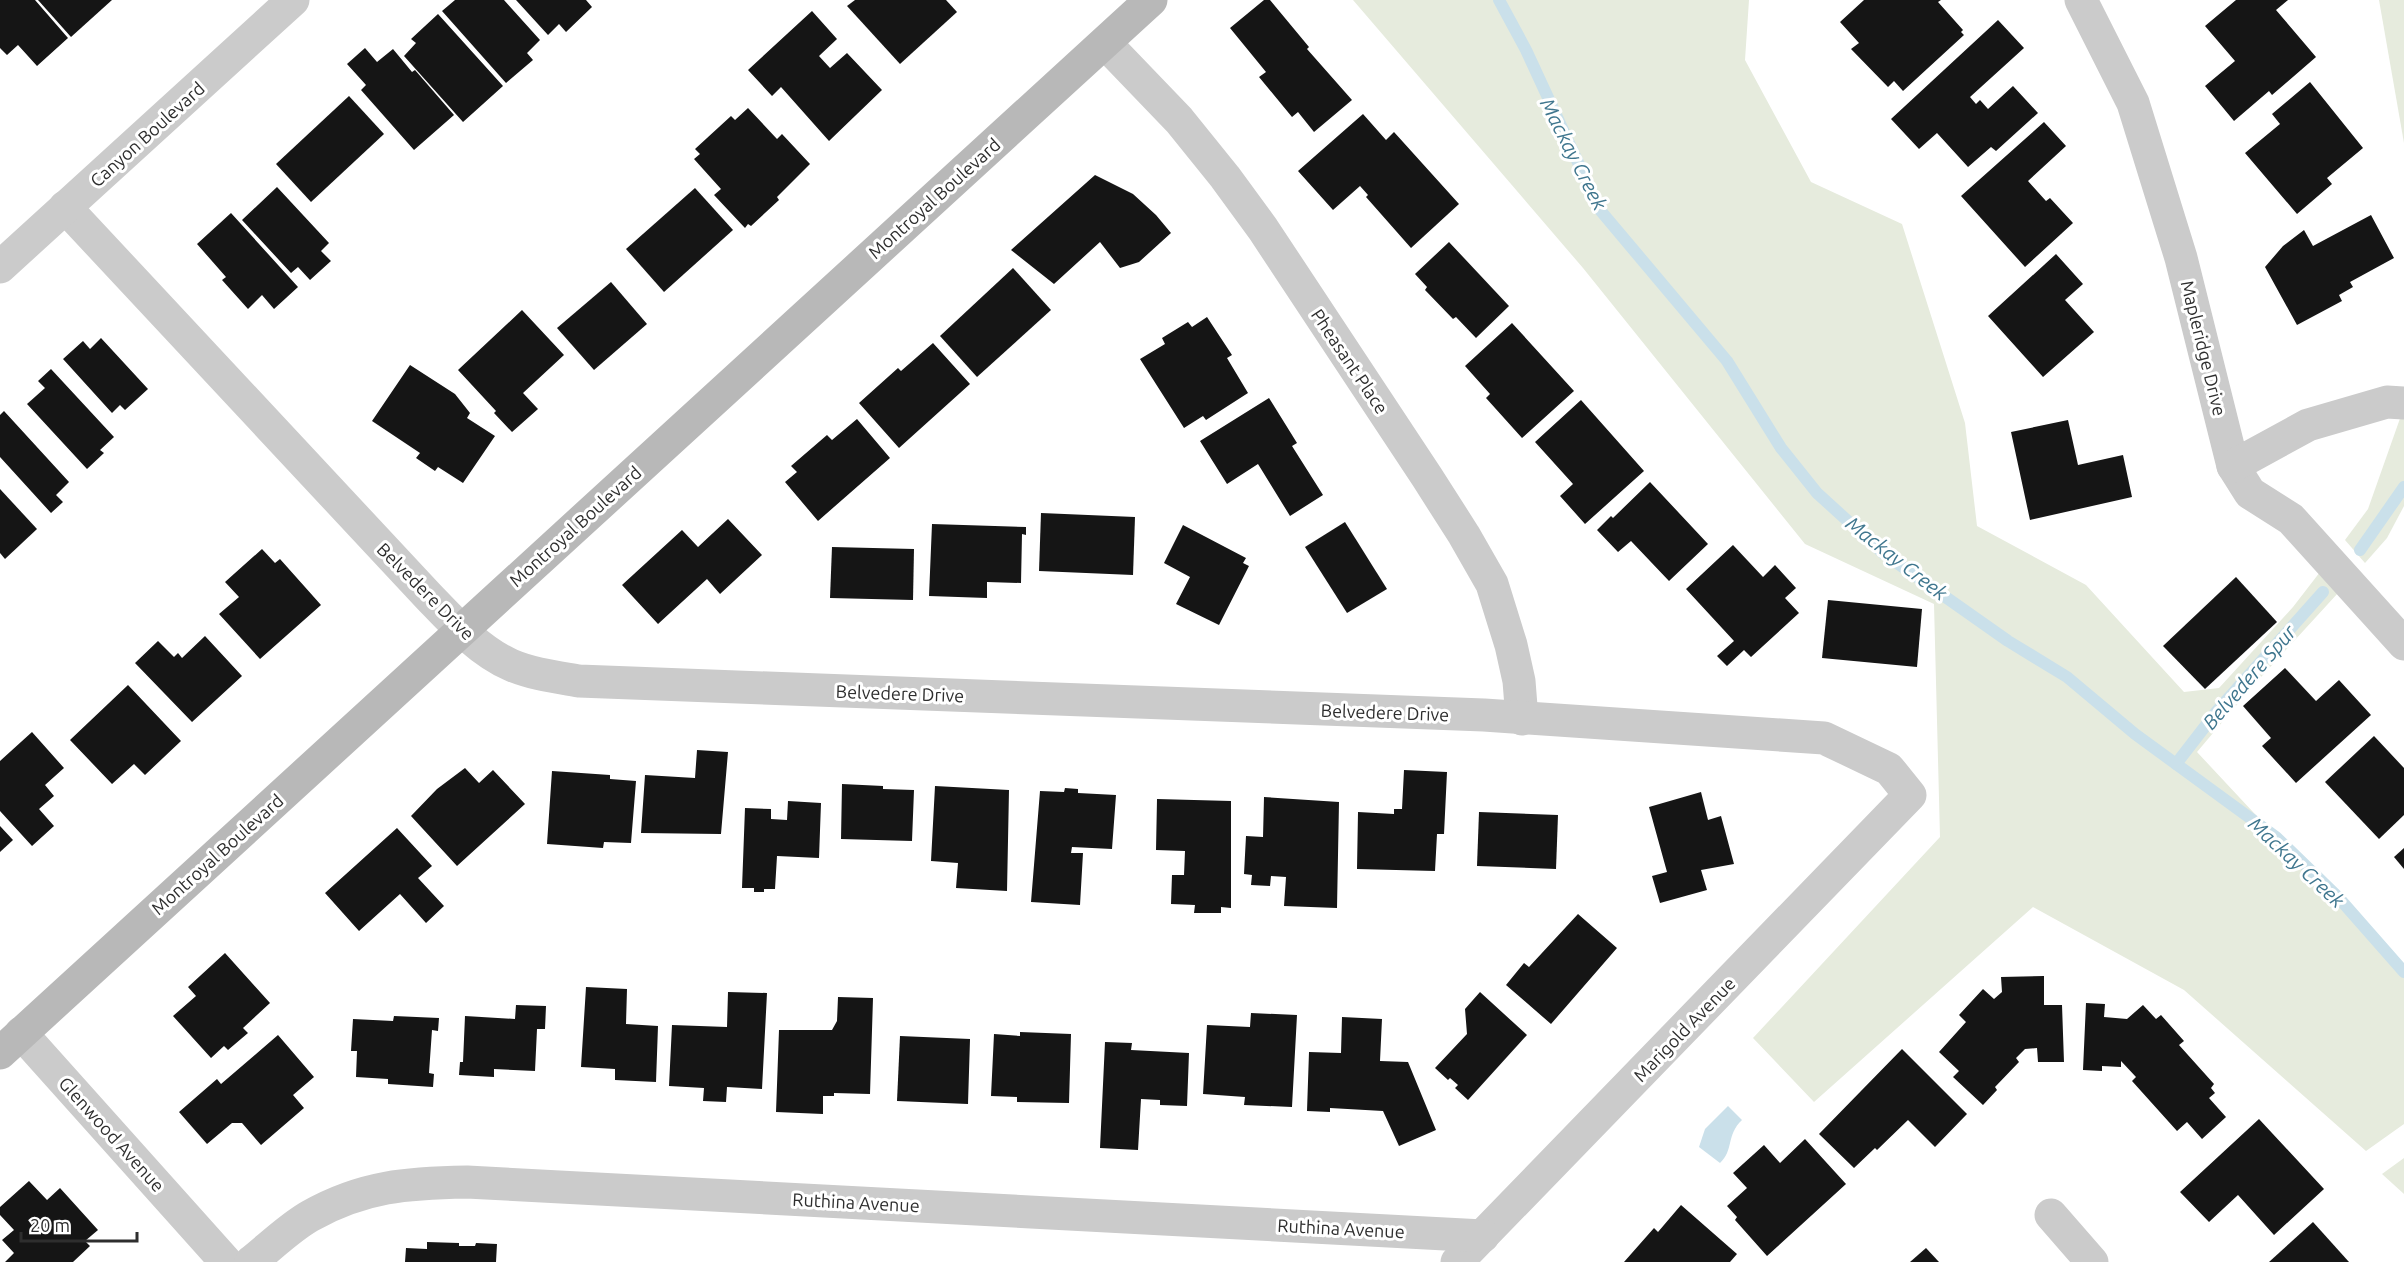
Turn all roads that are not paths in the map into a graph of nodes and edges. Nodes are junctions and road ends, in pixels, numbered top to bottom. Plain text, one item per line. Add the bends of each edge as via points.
1 (294, 0) edge
2 (1151, 0) edge
3 (2081, 0) edge
4 (1105, 43) junction
5 (65, 207) junction
6 (0, 267) edge
7 (2396, 403) edge
8 (2233, 466) junction
9 (462, 630) junction
10 (2404, 644) edge
11 (1522, 719) junction
12 (1910, 795) joint
13 (11, 1043) edge
14 (2050, 1215) dead end
15 (1483, 1236) junction
16 (226, 1262) edge
17 (251, 1262) edge
18 (1457, 1262) edge
19 (2092, 1262) edge

1 - 5 street, Canyon Boulevard
2 - 4 street, Montroyal Boulevard
3 - 8 street, Mapleridge Drive via 2133,103 2181,258
4 - 9 street, Montroyal Boulevard
4 - 11 street, Pheasant Place via 1179,120 1263,229 1464,535 1492,585 1519,681
5 - 6 street, Canyon Boulevard
5 - 9 street, Belvedere Drive
7 - 8 street via 2308,425
8 - 10 street, Mapleridge Drive via 2250,492 2291,519
9 - 11 street, Belvedere Drive via 511,665 579,681
9 - 13 street, Montroyal Boulevard
11 - 12 street, Belvedere Drive via 1824,738 1888,769
12 - 15 street, Marigold Avenue
13 - 16 street, Glenwood Avenue
14 - 19 street
15 - 17 street, Ruthina Avenue via 467,1182 408,1183 358,1194 309,1217
15 - 18 street, Marigold Avenue

